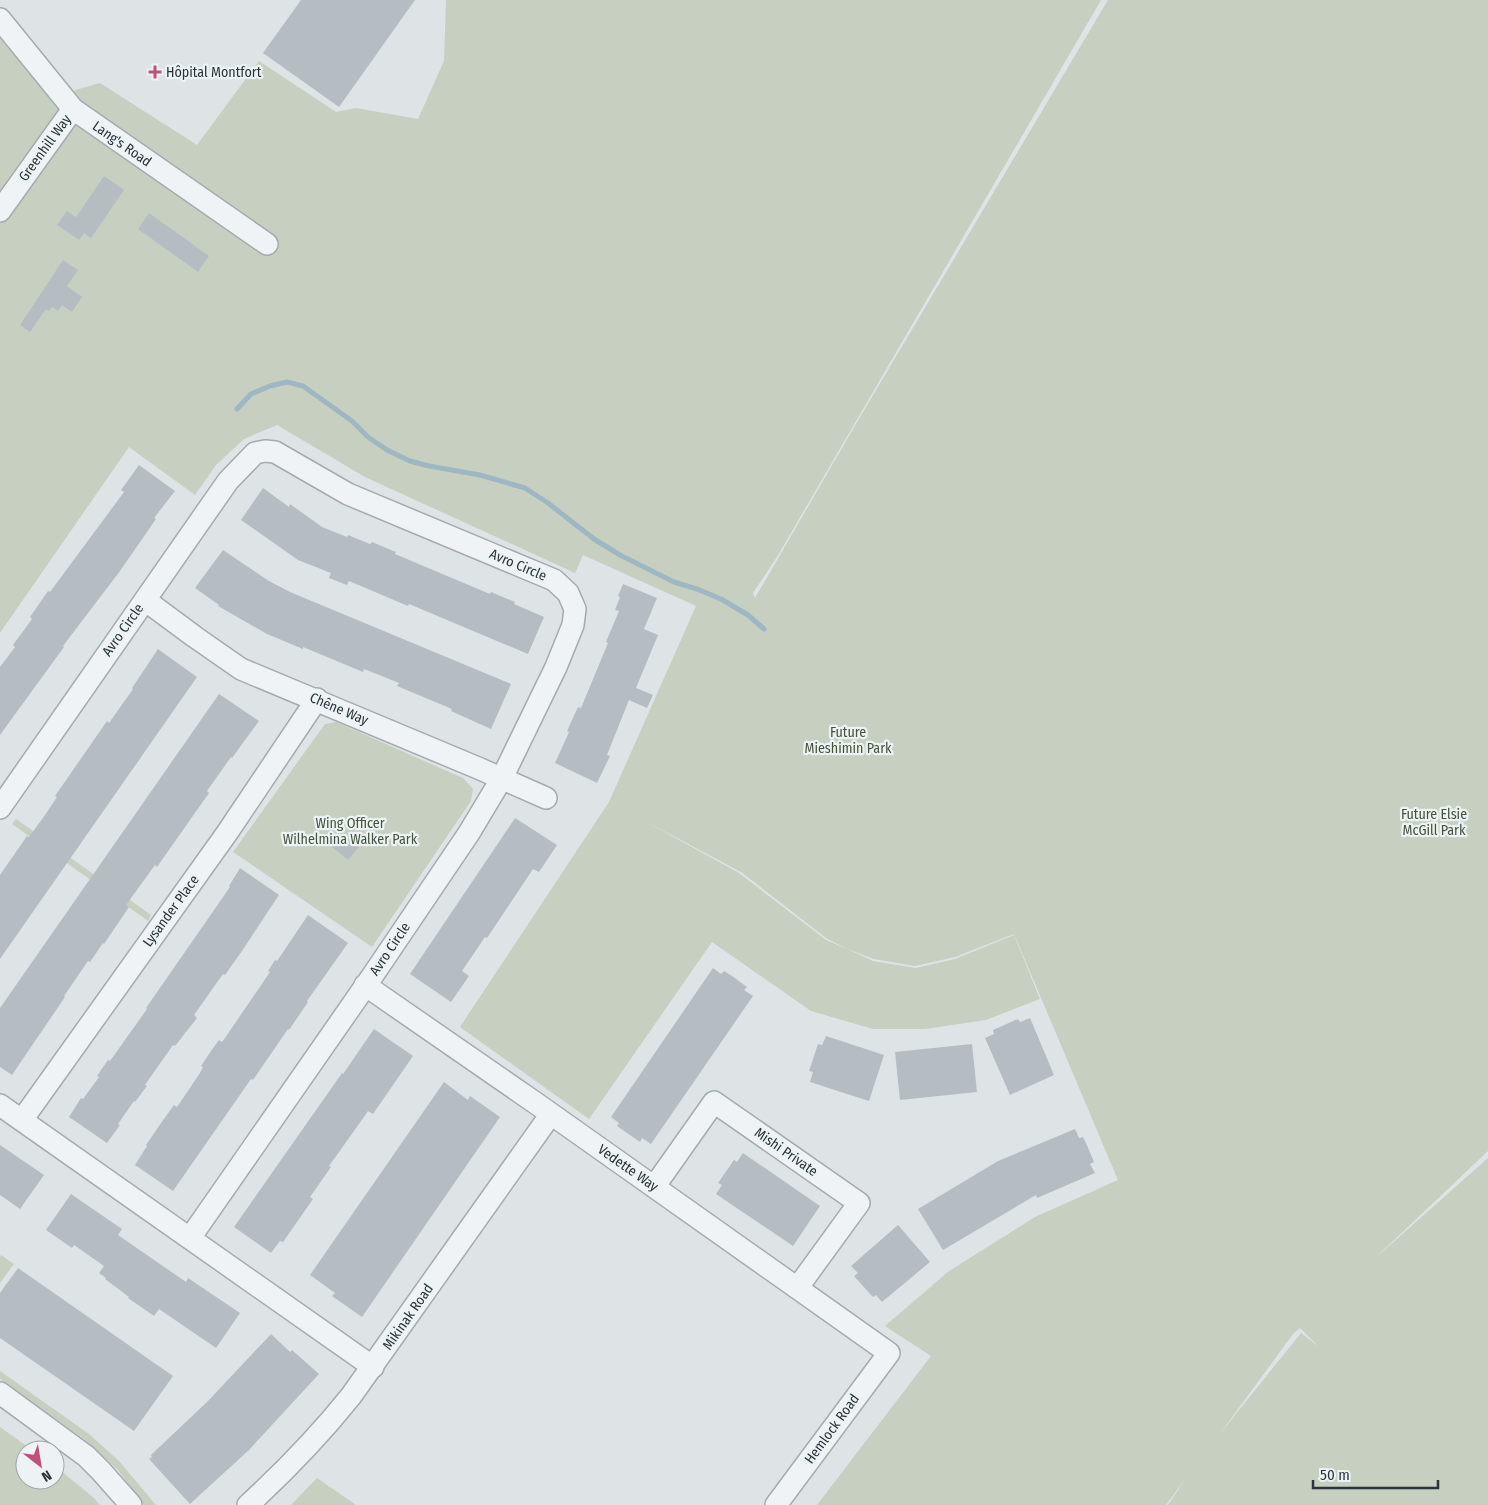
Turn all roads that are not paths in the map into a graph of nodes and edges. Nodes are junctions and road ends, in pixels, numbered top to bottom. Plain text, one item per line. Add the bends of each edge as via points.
1 (0, 19) edge
2 (73, 109) junction
3 (0, 211) edge
4 (267, 244) dead end
5 (145, 600) junction
6 (317, 699) junction
7 (502, 778) junction
8 (546, 798) dead end
9 (0, 808) edge
10 (366, 985) junction
11 (0, 1106) edge
12 (551, 1114) junction
13 (22, 1120) junction
14 (654, 1187) junction
15 (190, 1238) junction
16 (798, 1287) junction
17 (889, 1353) joint
18 (373, 1367) junction
19 (0, 1393) edge
20 (131, 1505) edge
21 (248, 1505) edge
22 (776, 1505) edge

1 - 2 street, Lang's Road
2 - 3 street, Greenhill Way
2 - 4 street, Lang's Road
5 - 6 street, Chêne Way via 242,669
5 - 7 street, Avro Circle via 228,481 255,453 265,451 276,452 348,494 554,580 568,593 575,609 573,625
5 - 9 street, Avro Circle
6 - 7 street, Chêne Way
6 - 13 street, Lysander Place via 227,832
7 - 8 street, Chêne Way
7 - 10 street, Avro Circle via 469,833
10 - 12 street, Vedette Way
10 - 15 street, Avro Circle
11 - 13 street
12 - 14 street, Vedette Way
12 - 18 street, Mikinak Road
13 - 15 street
14 - 16 street, Vedette Way
14 - 16 street, Mishi Private via 714,1102 859,1203
15 - 18 street
16 - 17 street, Vedette Way
17 - 22 street, Hemlock Road
18 - 21 street, Mikinak Road via 293,1463
19 - 20 street via 86,1456

